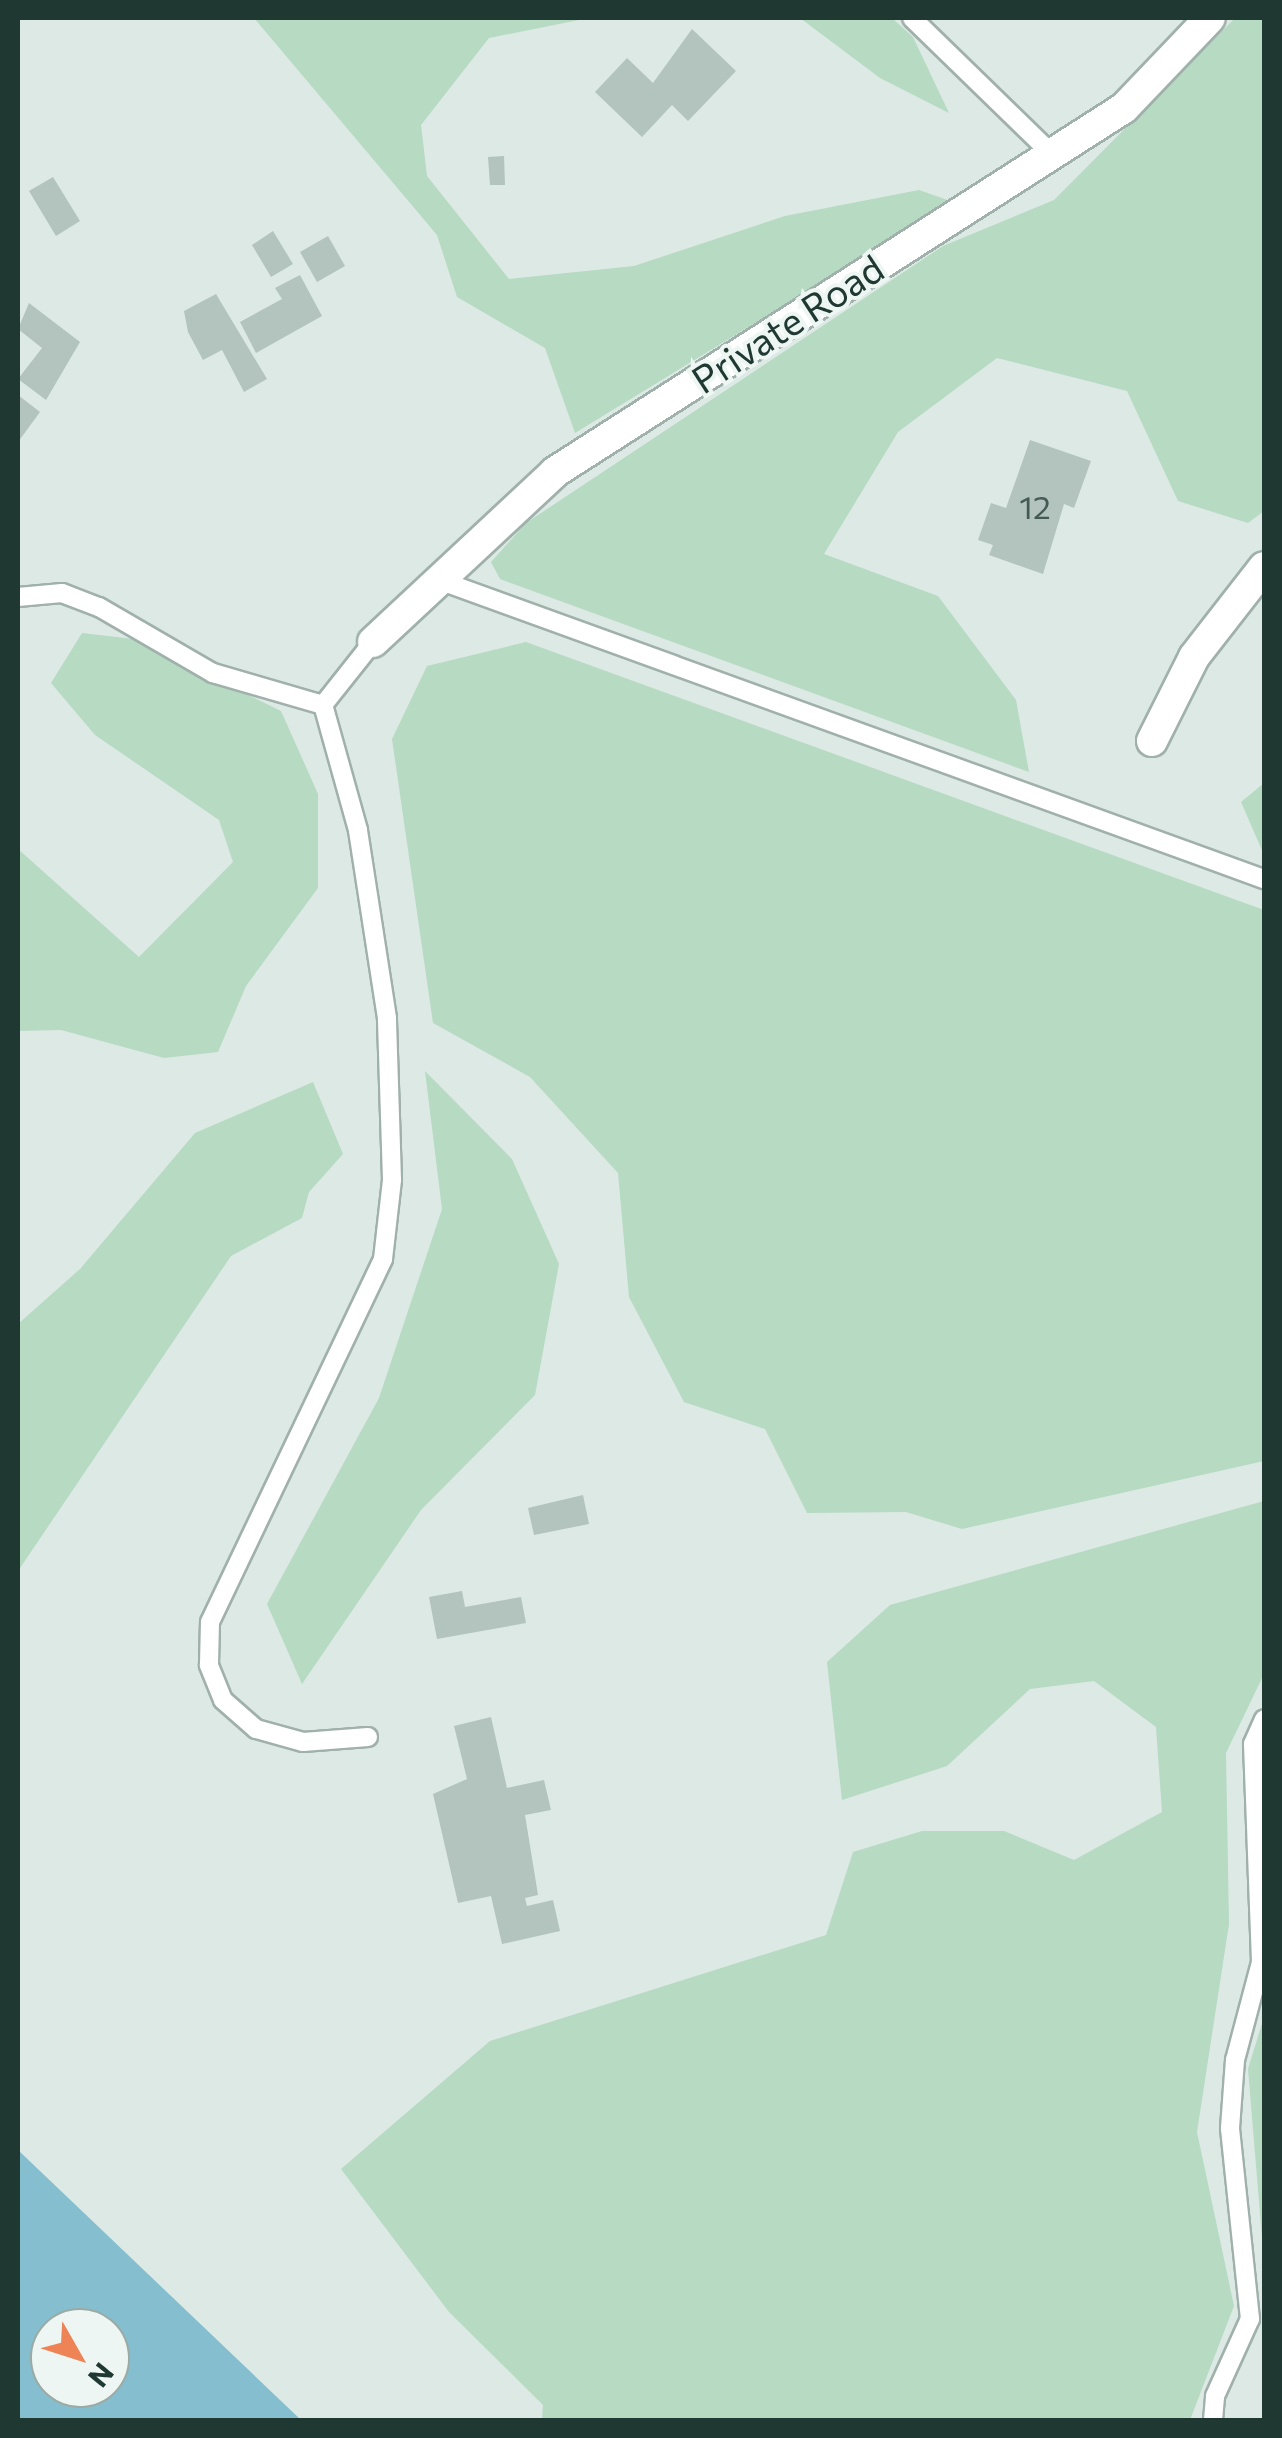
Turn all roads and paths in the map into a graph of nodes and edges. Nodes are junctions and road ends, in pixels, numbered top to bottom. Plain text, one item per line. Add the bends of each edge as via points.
1 (912, 18) edge
2 (1210, 18) edge
3 (1052, 154) junction
4 (1264, 566) edge
5 (435, 579) junction
6 (18, 597) edge
7 (373, 642) joint
8 (322, 705) junction
9 (1152, 742) dead end
10 (1264, 879) edge
11 (1264, 1719) edge
12 (368, 1737) dead end
13 (1261, 1865) edge
14 (1214, 2420) edge

1 - 3 lane
2 - 3 street, Private Road via 1124,108
3 - 5 street, Private Road via 555,472
4 - 9 street via 1194,657
5 - 7 street, Private Road
5 - 10 lane
6 - 8 lane via 81,600 213,672
7 - 8 lane
8 - 12 lane via 358,830 387,1018 392,1162 383,1259 210,1622 209,1665 222,1700 256,1730 303,1742
11 - 13 lane via 1253,1744
13 - 14 lane via 1260,1962 1235,2060 1230,2128 1250,2319 1220,2382

